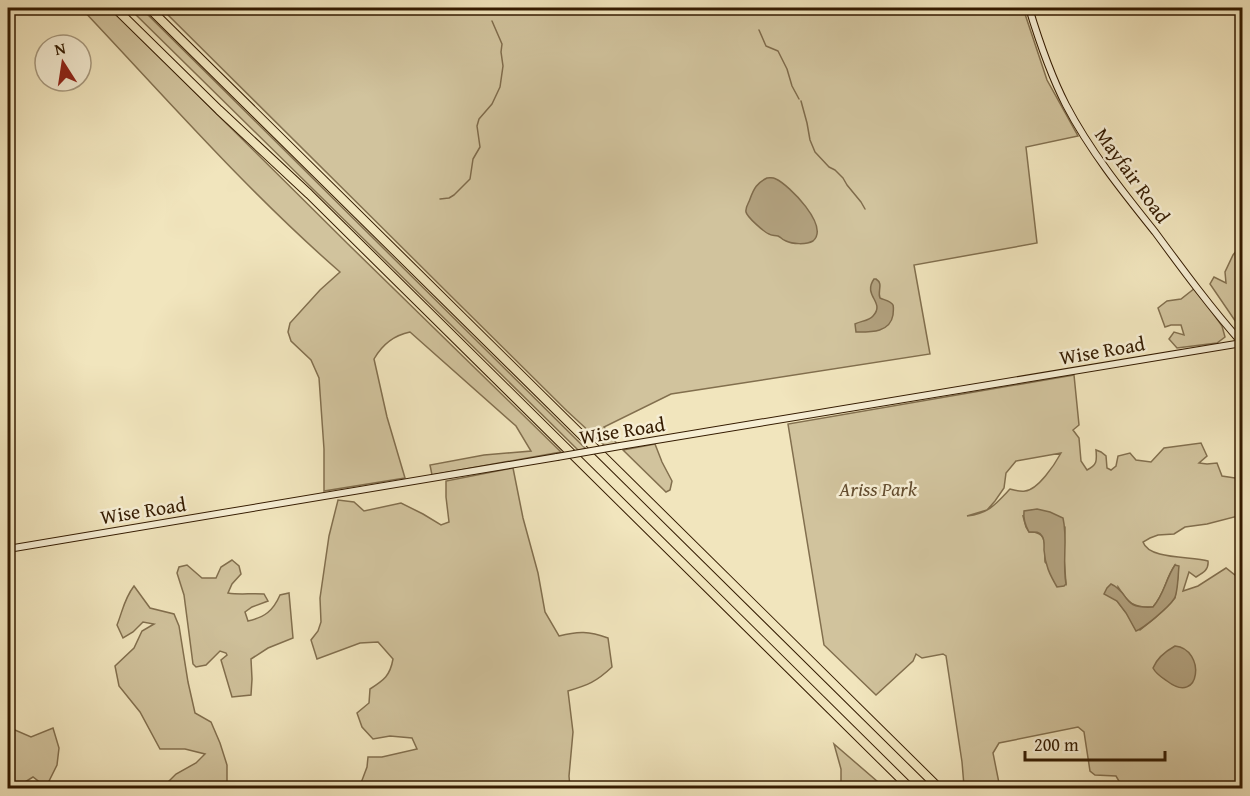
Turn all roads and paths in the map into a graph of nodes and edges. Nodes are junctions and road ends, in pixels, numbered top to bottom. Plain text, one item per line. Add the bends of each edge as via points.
1 (115, 8) edge
2 (149, 8) edge
3 (1029, 8) edge
4 (1242, 343) edge
5 (8, 549) edge
6 (910, 789) edge
7 (939, 789) edge

1 - 6 highway
2 - 7 highway
3 - 4 street, Mayfair Road via 1056,85 1087,141
4 - 5 street, Wise Road, bridge

